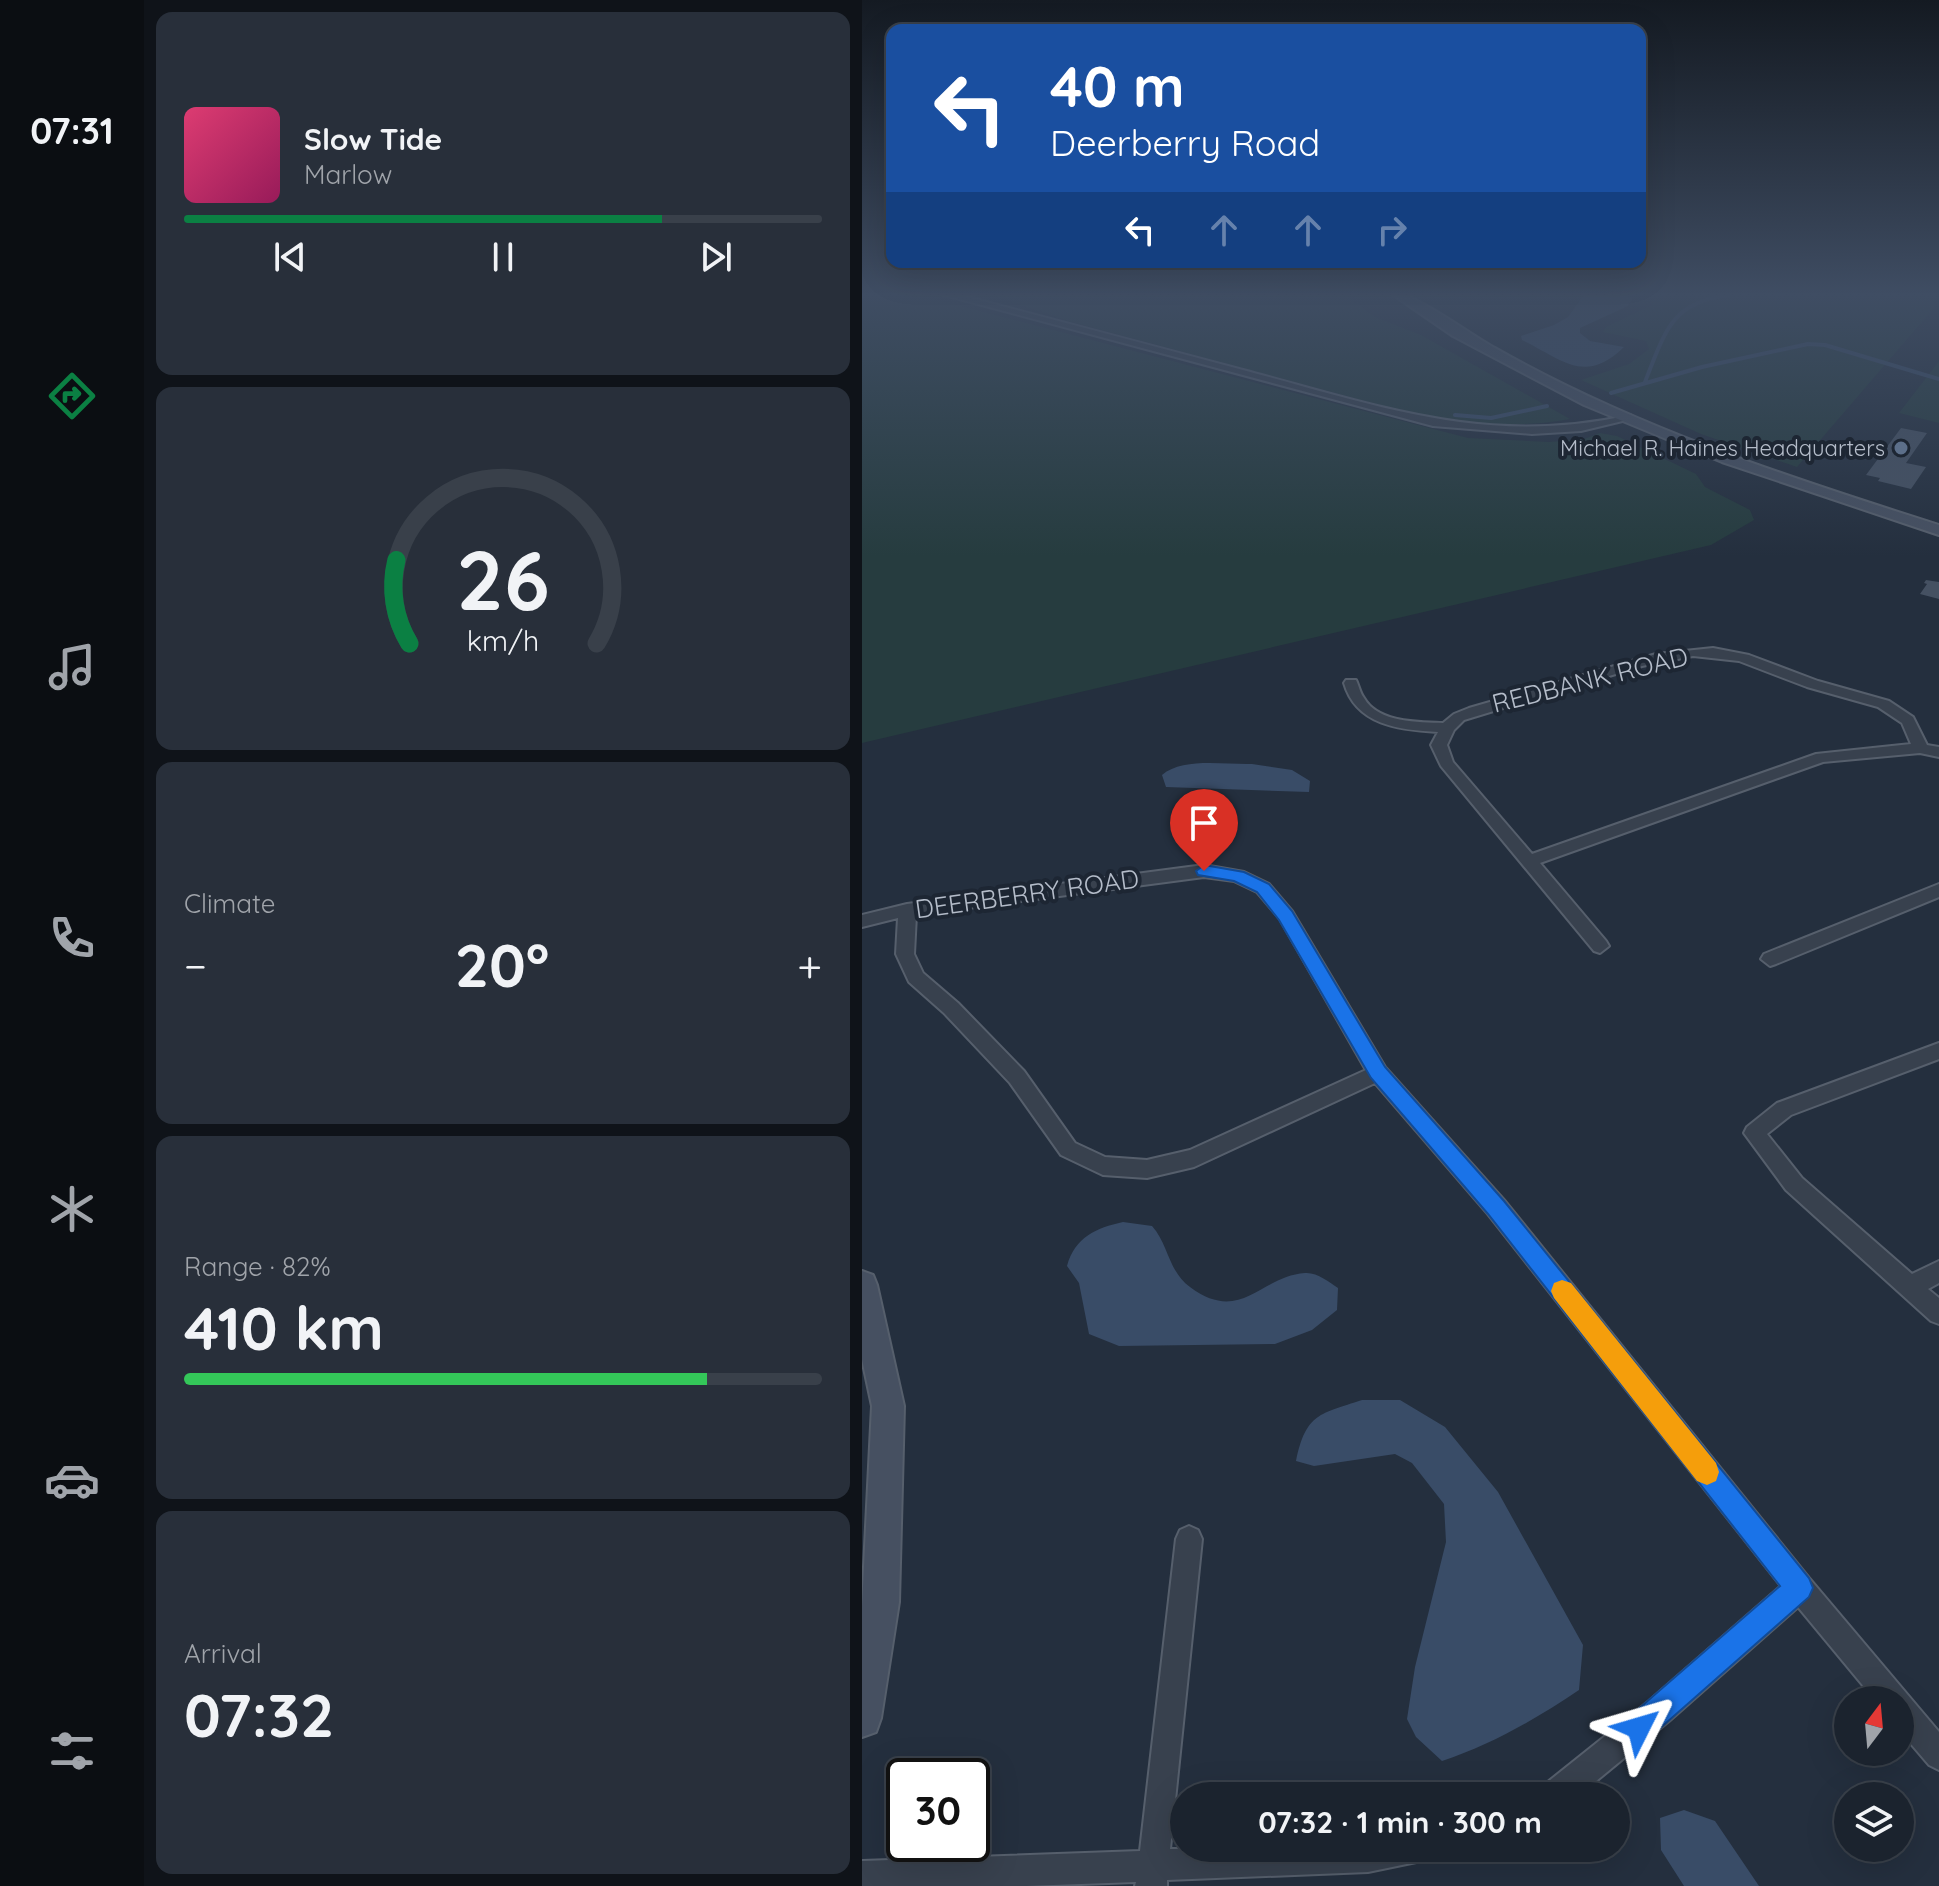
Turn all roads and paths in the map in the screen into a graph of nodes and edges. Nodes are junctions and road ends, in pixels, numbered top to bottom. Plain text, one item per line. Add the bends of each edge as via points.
1 (1270, 380) edge
2 (1547, 380) edge
3 (1630, 418) junction
4 (1939, 530) edge
5 (1351, 683) dead end
6 (1447, 728) junction
7 (1920, 748) junction
8 (1939, 752) edge
9 (1529, 861) junction
10 (1939, 890) edge
11 (907, 910) junction
12 (862, 921) edge
13 (1600, 946) dead end
14 (1770, 959) dead end
15 (1939, 1051) edge
16 (1378, 1073) junction
17 (1939, 1271) edge
18 (862, 1285) edge
19 (1912, 1286) junction
20 (1939, 1313) edge
21 (1189, 1539) dead end
22 (1799, 1588) junction
23 (1881, 1686) edge
24 (862, 1718) edge
25 (1914, 1725) edge
26 (1939, 1755) edge
27 (1572, 1782) edge
28 (1308, 1862) edge
29 (1152, 1875) edge
30 (862, 1877) edge

1 - 3 street via 1480,431 1582,429
2 - 3 main road
3 - 4 main road via 1782,480
5 - 6 street via 1352,694 1365,709 1386,721
6 - 7 street, REDBANK ROAD via 1459,717 1488,706 1676,653 1704,652 1733,655 1797,679 1879,700 1904,716 1917,732
6 - 9 street via 1439,745 1446,763
7 - 8 street
7 - 9 street via 1821,757
9 - 13 street
10 - 14 street
11 - 12 street, DEERBERRY ROAD
11 - 16 street, DEERBERRY ROAD via 1166,874 1204,871 1238,876 1263,888 1286,915
11 - 16 street via 905,954 916,977 1017,1077 1068,1149 1103,1166 1147,1169 1194,1158
15 - 19 street via 1784,1109 1754,1133 1794,1184
16 - 22 street, DEERBERRY ROAD via 1496,1207
17 - 19 street
18 - 24 main road via 888,1406 881,1602
19 - 20 street
21 - 29 street
22 - 23 street, DEERBERRY ROAD
22 - 27 street
25 - 26 street
28 - 29 street
29 - 30 street

